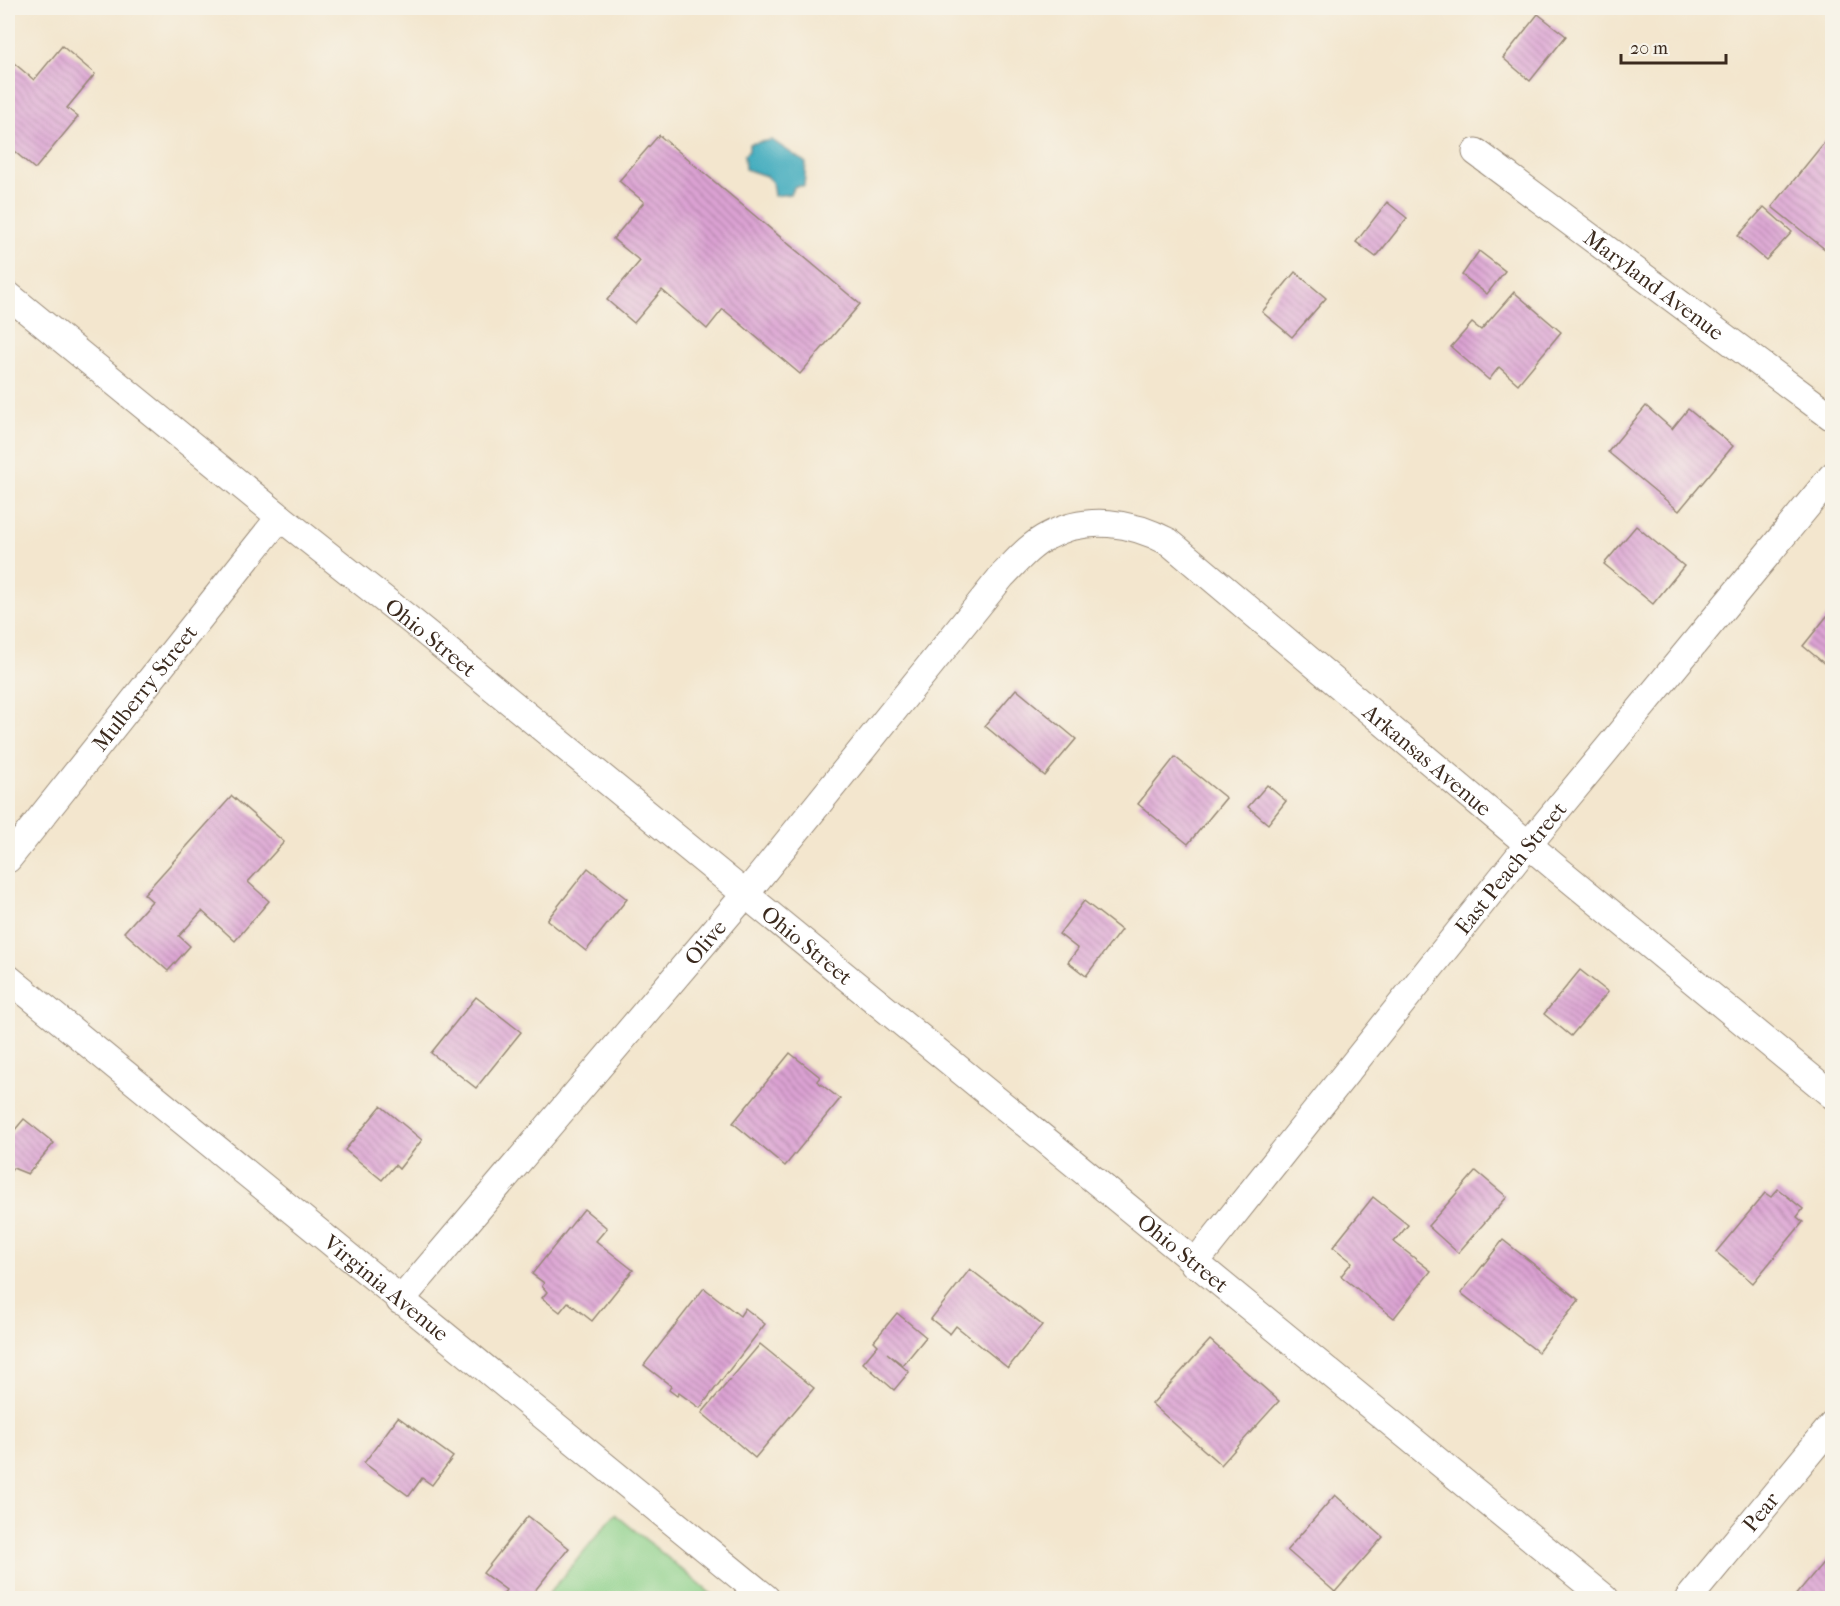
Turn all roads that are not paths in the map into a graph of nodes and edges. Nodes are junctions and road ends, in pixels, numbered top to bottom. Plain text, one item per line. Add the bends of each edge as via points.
1 (1476, 152) dead end
2 (8, 295) edge
3 (1833, 417) edge
4 (1833, 476) edge
5 (280, 517) junction
6 (1002, 576) joint
7 (1528, 845) junction
8 (8, 859) edge
9 (744, 896) junction
10 (8, 978) edge
11 (1833, 1095) edge
12 (1194, 1264) junction
13 (400, 1301) junction
14 (1833, 1425) edge
15 (766, 1599) edge
16 (1605, 1599) edge
17 (1689, 1599) edge

1 - 3 street, Maryland Avenue
2 - 5 street, Ohio Street
4 - 7 street, East Peach Street
5 - 8 street, Mulberry Street
5 - 9 street, Ohio Street
6 - 7 street, Arkansas Avenue via 1047,536 1072,526 1125,524 1148,531 1169,542
6 - 9 street, Olive
7 - 11 street, Arkansas Avenue
7 - 12 street, East Peach Street
9 - 12 street, Ohio Street
9 - 13 street, Olive
10 - 13 street, Virginia Avenue
12 - 16 street, Ohio Street
13 - 15 street, Virginia Avenue
14 - 17 street, Pear

